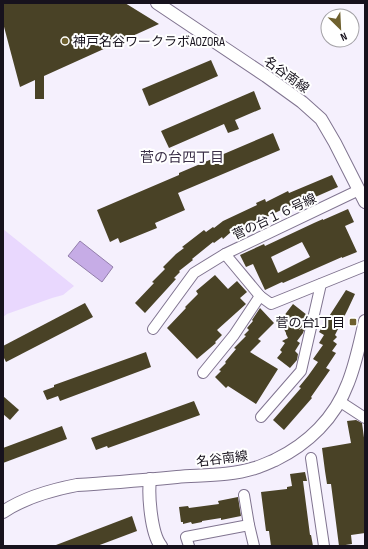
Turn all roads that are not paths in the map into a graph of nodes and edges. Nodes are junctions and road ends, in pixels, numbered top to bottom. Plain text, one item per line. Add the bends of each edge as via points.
1 (157, 3) edge
2 (359, 190) junction
3 (365, 202) edge
4 (225, 254) junction
5 (365, 266) edge
6 (321, 284) junction
7 (260, 296) junction
8 (365, 321) edge
9 (153, 329) dead end
10 (203, 373) dead end
11 (339, 400) junction
12 (261, 417) dead end
13 (365, 418) edge
14 (311, 458) dead end
15 (149, 485) junction
16 (244, 495) dead end
17 (5, 511) edge
18 (249, 525) junction
19 (161, 546) edge
20 (188, 546) edge
21 (254, 546) edge
22 (324, 546) edge

1 - 2 street, 名谷南線 via 302,102 321,120
2 - 3 street, 名谷南線
2 - 4 street, 菅の台１６号線
4 - 7 street, 菅の台１６号線
4 - 9 street via 194,273
5 - 6 street
6 - 7 street via 270,304
6 - 12 street via 302,371
7 - 10 street via 234,336
8 - 11 street, 名谷南線 via 350,379
11 - 13 street
11 - 15 street, 名谷南線 via 334,410 307,440 288,453 256,468
14 - 22 street
15 - 17 street, 名谷南線 via 77,485 30,498
15 - 19 street via 152,522
16 - 18 street
18 - 20 street via 186,537
18 - 21 street

